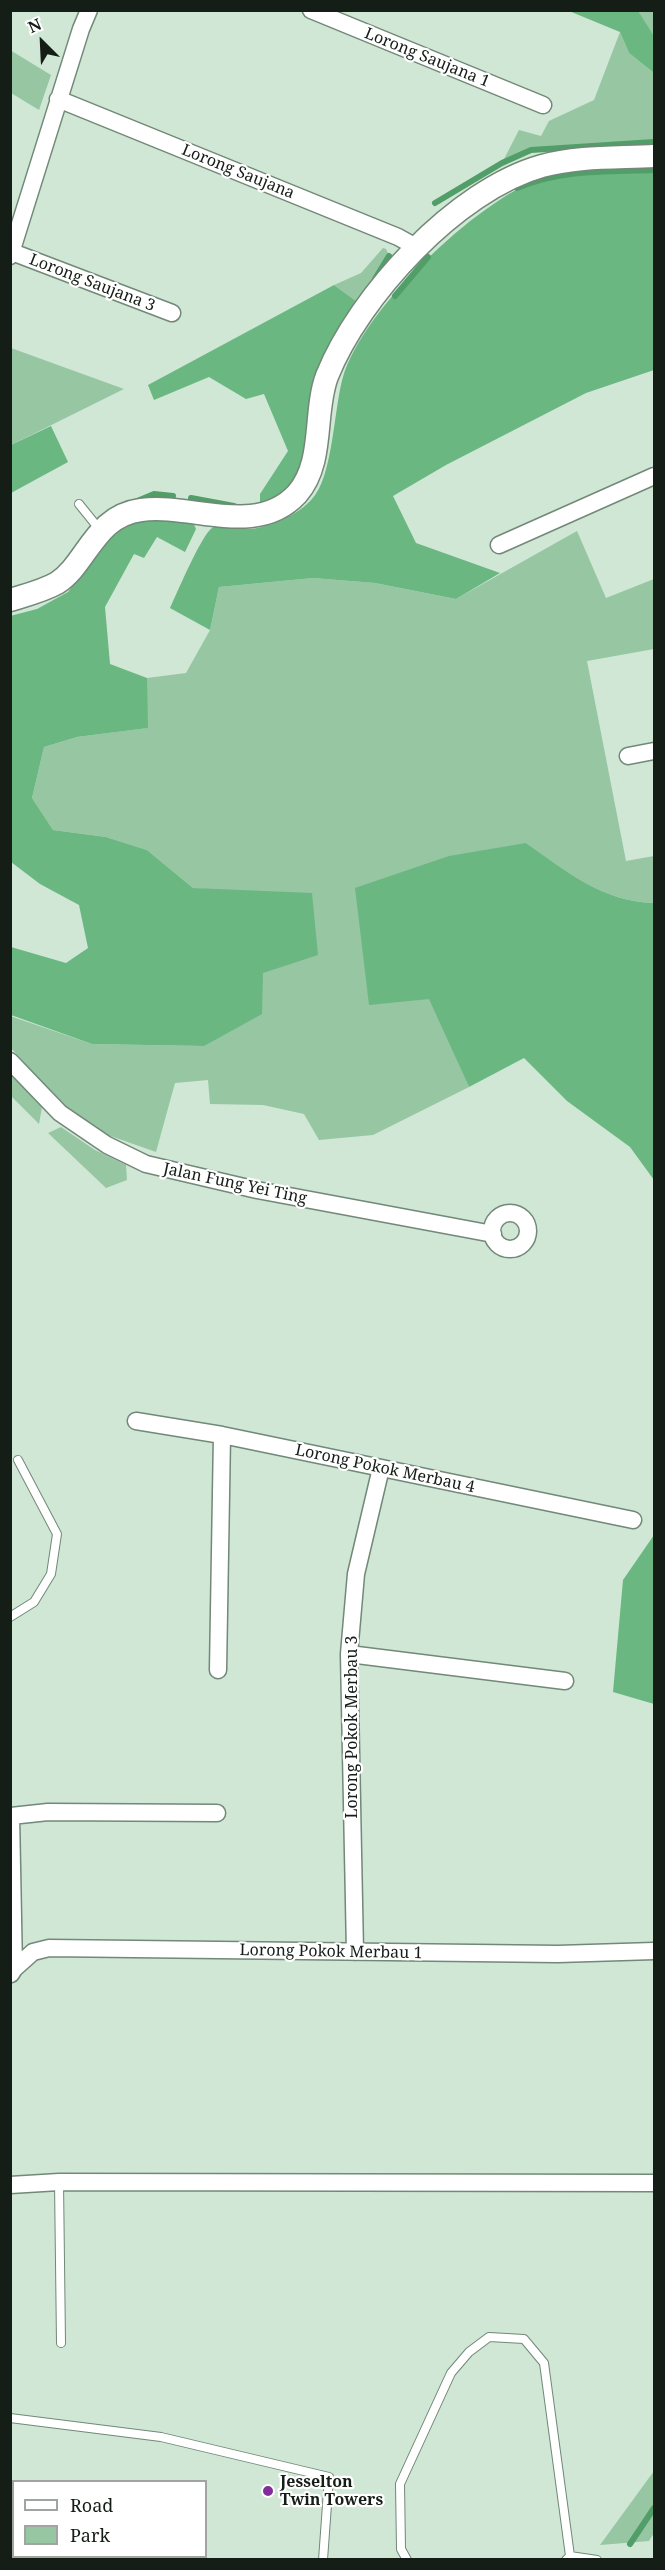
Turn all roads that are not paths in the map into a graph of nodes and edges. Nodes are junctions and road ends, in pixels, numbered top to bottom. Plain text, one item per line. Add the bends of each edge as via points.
1 (89, 10) edge
2 (311, 10) edge
3 (58, 99) junction
4 (543, 105) dead end
5 (654, 156) edge
6 (416, 247) junction
7 (11, 254) edge
8 (172, 314) dead end
9 (654, 476) edge
10 (79, 504) dead end
11 (100, 530) junction
12 (499, 545) dead end
13 (10, 600) edge
14 (654, 751) edge
15 (628, 756) dead end
16 (10, 1061) edge
17 (493, 1234) dead end
18 (136, 1421) dead end
19 (222, 1435) junction
20 (18, 1460) dead end
21 (381, 1468) junction
22 (633, 1520) dead end
23 (10, 1617) edge
24 (349, 1654) junction
25 (218, 1670) dead end
26 (565, 1681) dead end
27 (217, 1813) dead end
28 (10, 1816) edge
29 (654, 1951) edge
30 (355, 1952) junction
31 (12, 1972) edge
32 (59, 2182) junction
33 (654, 2183) edge
34 (10, 2185) edge
35 (61, 2343) dead end
36 (10, 2418) edge
37 (568, 2558) edge
38 (323, 2559) edge
39 (407, 2559) edge
40 (597, 2559) edge

1 - 3 street
2 - 4 street, Lorong Saujana 1
3 - 6 street, Lorong Saujana
3 - 7 street
5 - 6 street via 574,160 512,177 464,208
6 - 11 street via 346,334 326,379 312,464 298,492 283,507 248,518 139,510
7 - 8 street, Lorong Saujana 3
9 - 12 street
10 - 11 lane
11 - 13 street via 59,582
14 - 15 street
16 - 17 street, Jalan Fung Yei Ting via 60,1113 107,1145 146,1164 257,1190
18 - 19 street, Lorong Pokok Merbau 4
19 - 21 street, Lorong Pokok Merbau 4
19 - 25 street
20 - 23 lane via 57,1534 51,1574 34,1602
21 - 22 street, Lorong Pokok Merbau 4
21 - 24 street, Lorong Pokok Merbau 3 via 356,1574
24 - 26 street
24 - 30 street, Lorong Pokok Merbau 3
27 - 28 street via 48,1812
28 - 31 street
29 - 30 street, Lorong Pokok Merbau 1
30 - 31 street, Lorong Pokok Merbau 1 via 49,1948 33,1952
32 - 33 street
32 - 34 street
32 - 35 lane
36 - 38 lane via 161,2437 329,2477
37 - 39 lane via 544,2363 524,2339 489,2337 451,2373 400,2484 401,2549
37 - 40 lane

